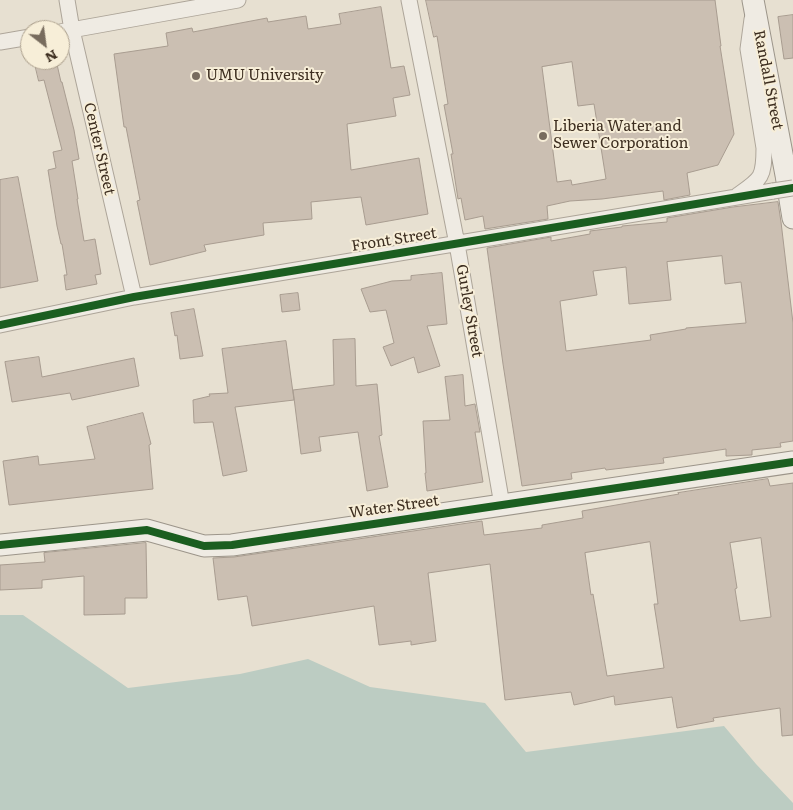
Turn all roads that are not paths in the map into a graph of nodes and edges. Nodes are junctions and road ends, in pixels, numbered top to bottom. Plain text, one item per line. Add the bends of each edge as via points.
1 (67, 0) edge
2 (238, 0) edge
3 (409, 0) edge
4 (754, 2) edge
5 (66, 20) edge
6 (70, 30) edge
7 (20, 39) edge
8 (0, 42) edge
9 (70, 47) edge
10 (793, 188) edge
11 (734, 197) junction
12 (793, 218) edge
13 (457, 244) junction
14 (134, 297) junction
15 (0, 325) edge
16 (793, 462) edge
17 (502, 505) junction
18 (0, 545) edge

1 - 5 street, Center Street
2 - 6 street
3 - 13 street, Gurley Street
4 - 11 street via 748,49 764,162 762,174 756,182
4 - 12 street, Randall Street
7 - 8 street
9 - 14 street, Center Street
10 - 11 street, Front Street, bridge
11 - 13 street, Front Street
13 - 14 street, Front Street
13 - 17 street, Gurley Street
14 - 15 street, Front Street
16 - 17 street, Water Street
17 - 18 street, Water Street via 232,545 204,546 147,530

